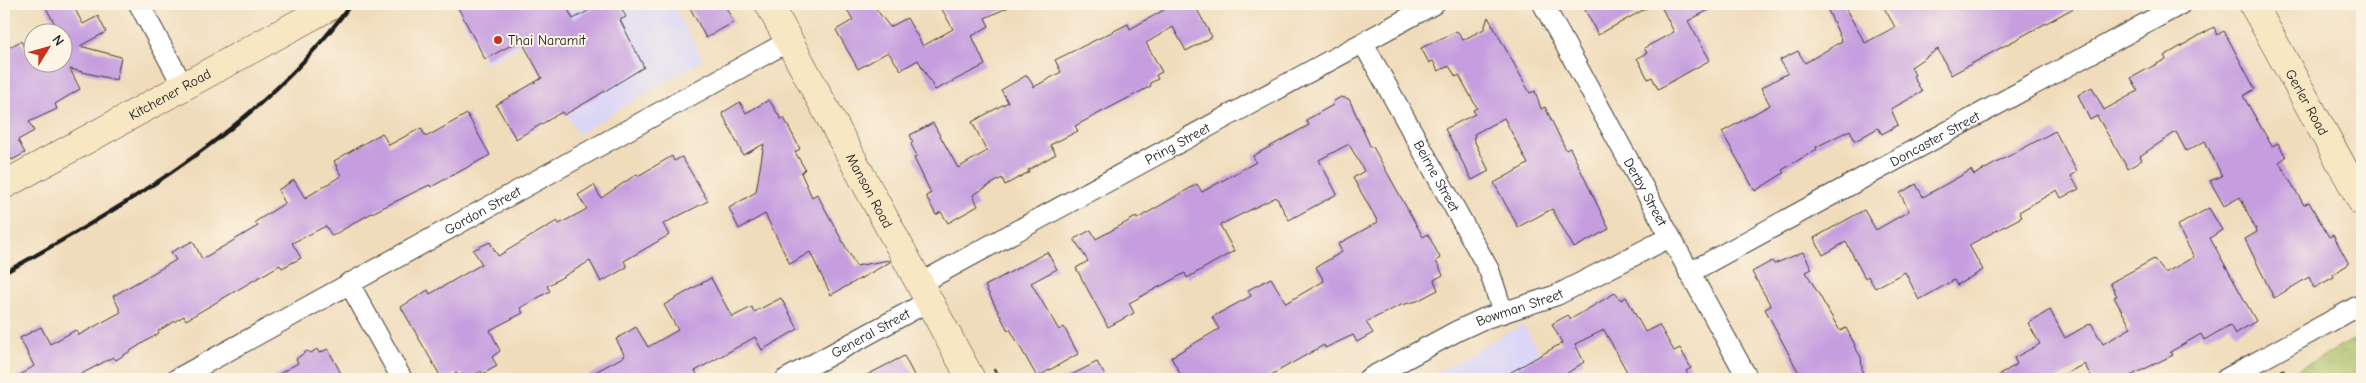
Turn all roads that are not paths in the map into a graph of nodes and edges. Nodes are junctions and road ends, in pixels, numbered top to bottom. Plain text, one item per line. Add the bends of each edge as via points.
1 (139, 4) edge
2 (334, 4) edge
3 (769, 4) edge
4 (1434, 4) edge
5 (1543, 4) edge
6 (2181, 4) edge
7 (2253, 4) edge
8 (789, 41) junction
9 (1364, 42) junction
10 (182, 86) junction
11 (4, 185) edge
12 (2362, 202) edge
13 (1670, 237) junction
14 (1689, 273) junction
15 (349, 283) junction
16 (924, 293) junction
17 (2362, 304) edge
18 (1503, 313) junction
19 (177, 379) edge
20 (402, 379) edge
21 (786, 379) edge
22 (971, 379) edge
23 (1368, 379) edge
24 (1748, 379) edge
25 (2226, 379) edge

1 - 10 street
2 - 10 street, Kitchener Road
3 - 8 street, Manson Road
4 - 9 street, Pring Street
5 - 13 street, Derby Street
6 - 14 street, Doncaster Street
7 - 12 street, Gerler Road
8 - 15 street, Gordon Street
8 - 16 street, Manson Road
9 - 16 street, Pring Street
9 - 18 street, Beirne Street via 1489,270
10 - 11 street, Kitchener Road
13 - 14 street, Derby Street
13 - 18 street, Bowman Street via 1557,295
14 - 24 street, Derby Street
15 - 19 street, Gordon Street
15 - 20 street
16 - 21 street, General Street
16 - 22 street, Manson Road
17 - 25 street
18 - 23 street, Bowman Street via 1457,331

